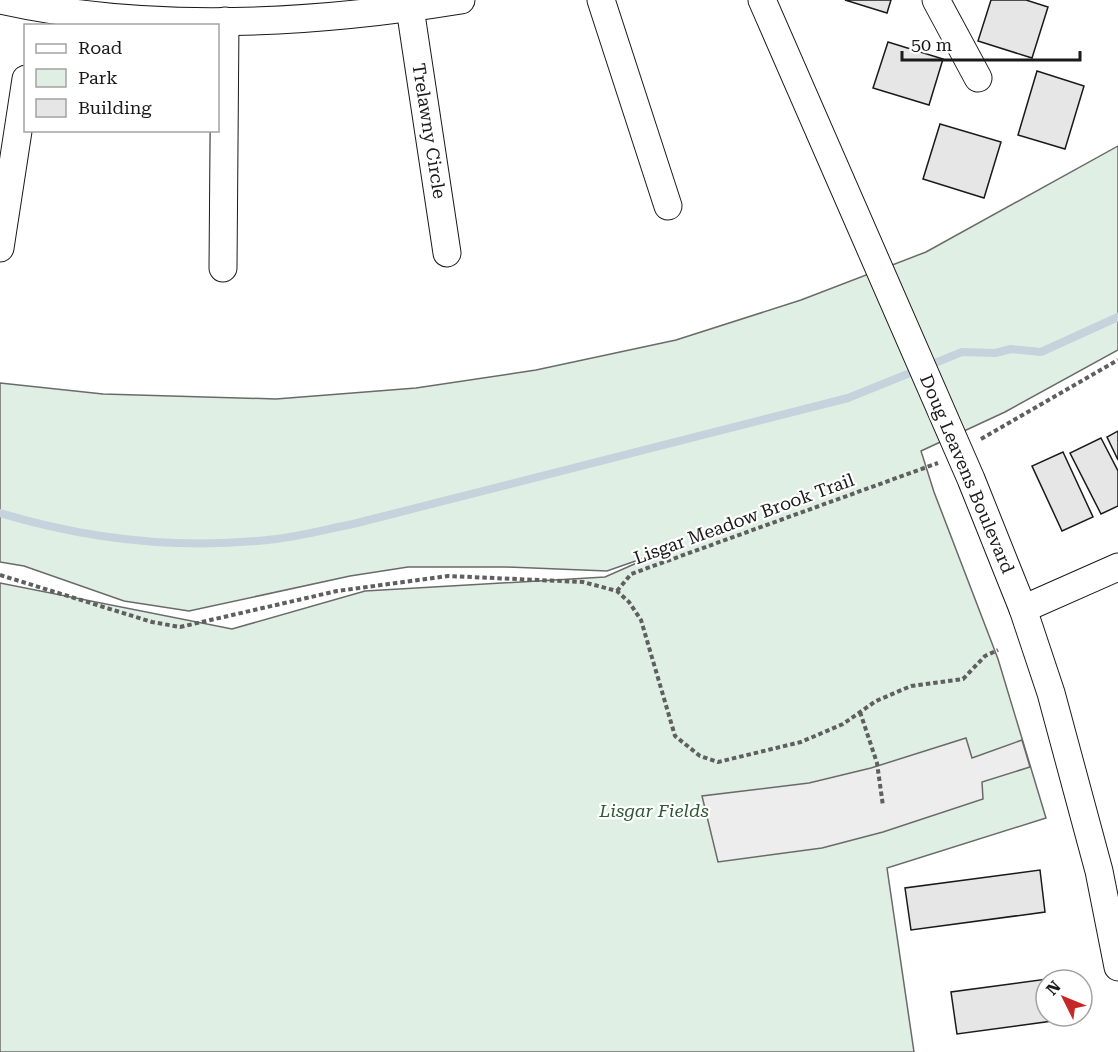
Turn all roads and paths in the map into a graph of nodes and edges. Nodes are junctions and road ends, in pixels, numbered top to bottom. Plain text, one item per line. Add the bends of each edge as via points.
1 (0, 0) edge
2 (460, 0) edge
3 (601, 0) edge
4 (762, 0) edge
5 (936, 0) edge
6 (410, 8) junction
7 (35, 17) edge
8 (225, 21) junction
9 (978, 78) dead end
10 (24, 92) edge
11 (668, 206) dead end
12 (0, 248) edge
13 (447, 253) dead end
14 (223, 268) dead end
15 (1118, 360) edge
16 (981, 439) dead end
17 (938, 463) dead end
18 (1118, 567) edge
19 (0, 575) edge
20 (616, 591) junction
21 (1023, 609) junction
22 (998, 650) dead end
23 (860, 712) junction
24 (883, 806) dead end
25 (1109, 867) edge
26 (1118, 967) edge

1 - 7 street
2 - 6 street
3 - 11 street
4 - 21 street, Doug Leavens Boulevard
5 - 9 street
6 - 8 street via 325,18
6 - 13 street, Trelawny Circle
7 - 8 street via 90,15
8 - 14 street
10 - 12 street
15 - 16 path
17 - 20 path, Lisgar Meadow Brook Trail via 631,574
18 - 21 street
19 - 20 path via 180,627 336,591 448,576 583,582
20 - 23 path via 641,620 675,736 700,756 718,762 801,742
21 - 25 street, Doug Leavens Boulevard
22 - 23 path via 985,656 963,679 911,686
23 - 24 path via 877,763
25 - 26 street, Doug Leavens Boulevard

